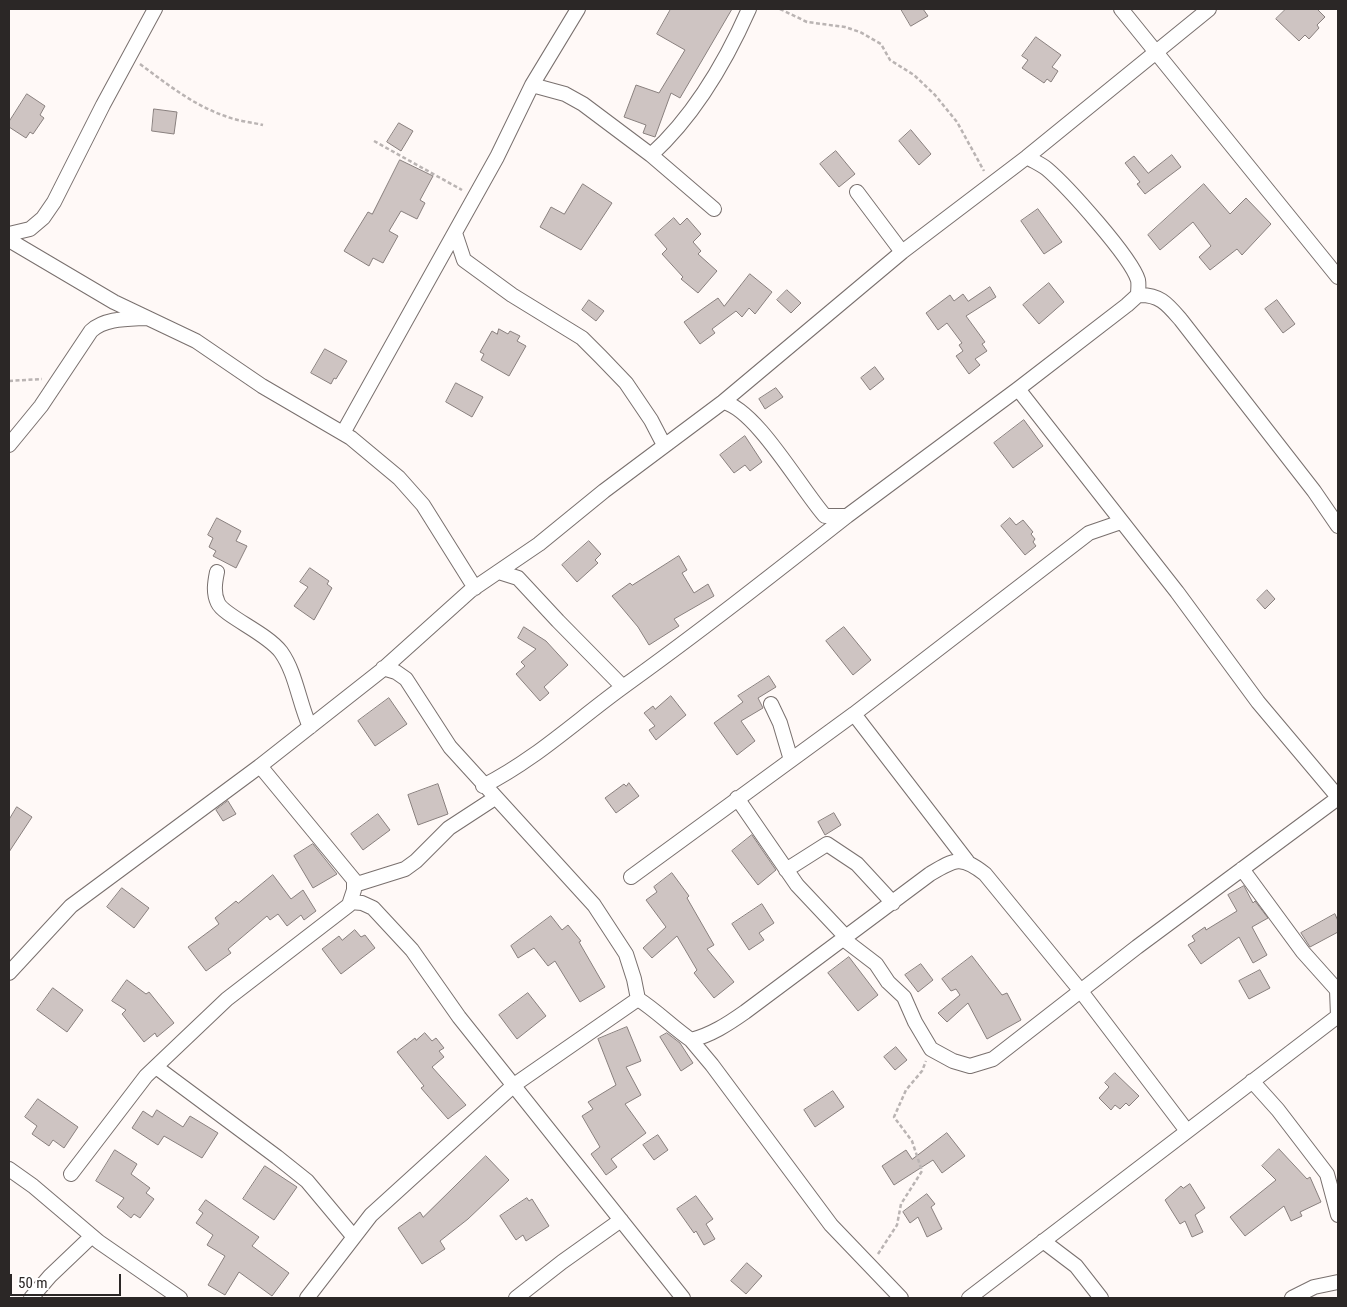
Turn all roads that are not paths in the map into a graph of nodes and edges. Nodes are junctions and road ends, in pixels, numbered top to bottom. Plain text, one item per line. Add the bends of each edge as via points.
1 (155, 9) edge
2 (578, 9) edge
3 (749, 9) edge
4 (1121, 9) edge
5 (1210, 9) edge
6 (1158, 52) junction
7 (532, 85) junction
8 (651, 155) junction
9 (1027, 157) junction
10 (857, 192) dead end
11 (714, 209) dead end
12 (455, 233) junction
13 (9, 234) edge
14 (9, 240) edge
15 (902, 252) junction
16 (1338, 277) edge
17 (1138, 295) junction
18 (148, 318) junction
19 (1018, 389) junction
20 (723, 402) junction
21 (343, 433) junction
22 (9, 445) edge
23 (664, 446) junction
24 (847, 516) junction
25 (1336, 518) edge
26 (1121, 522) junction
27 (217, 572) dead end
28 (499, 572) junction
29 (475, 588) junction
30 (383, 668) junction
31 (623, 687) junction
32 (771, 704) dead end
33 (854, 714) junction
34 (310, 727) junction
35 (791, 760) junction
36 (260, 766) junction
37 (483, 786) junction
38 (495, 798) junction
39 (737, 798) junction
40 (1338, 798) edge
41 (967, 861) junction
42 (1242, 869) junction
43 (786, 870) junction
44 (631, 877) dead end
45 (354, 885) junction
46 (350, 902) junction
47 (893, 903) junction
48 (844, 937) junction
49 (9, 973) edge
50 (1080, 990) junction
51 (638, 999) junction
52 (1338, 1016) edge
53 (691, 1040) junction
54 (156, 1067) junction
55 (1252, 1081) junction
56 (514, 1085) junction
57 (1187, 1131) junction
58 (9, 1169) edge
59 (71, 1174) dead end
60 (1334, 1182) edge
61 (1338, 1215) edge
62 (621, 1220) junction
63 (92, 1236) junction
64 (353, 1236) junction
65 (1043, 1241) junction
66 (1338, 1282) edge
67 (31, 1298) edge
68 (180, 1298) edge
69 (307, 1298) edge
70 (516, 1298) edge
71 (683, 1298) edge
72 (901, 1298) edge
73 (969, 1298) edge
74 (1101, 1298) edge
75 (1292, 1298) edge

1 - 13 street via 54,202 30,229
2 - 7 street
3 - 8 street via 696,103 670,138
4 - 6 street
5 - 6 street
6 - 9 street
6 - 16 street
7 - 8 street via 565,94 583,104
7 - 12 street
8 - 11 street
9 - 15 street
9 - 17 street via 1046,168 1106,234 1137,278
10 - 15 street
12 - 21 street
12 - 23 street via 464,260 582,338 626,383
14 - 18 street via 114,302
15 - 20 street
17 - 19 street
17 - 25 street via 1150,294 1166,303
18 - 21 street via 204,345 244,375
18 - 22 street via 97,326
19 - 24 street
19 - 26 street
20 - 23 street
20 - 24 street via 740,409 778,452 825,516
21 - 29 street via 399,478 422,505
23 - 28 street via 540,544
24 - 31 street
26 - 33 street via 1089,533
26 - 40 street via 1178,592 1258,702
27 - 34 street via 214,584 218,603 280,651
28 - 29 street
28 - 31 street via 518,578
29 - 30 street
30 - 34 street
30 - 37 street via 406,679 450,747
31 - 37 street via 506,774
32 - 35 street
33 - 35 street
33 - 41 street
34 - 36 street
35 - 39 street
36 - 45 street via 354,880
36 - 49 street via 71,906
37 - 38 street
38 - 45 street via 449,828 405,869
38 - 51 street via 594,905 626,954
39 - 43 street
39 - 44 street
40 - 42 street
41 - 47 street via 956,860 946,864
41 - 50 street via 985,874
42 - 50 street
42 - 52 street via 1337,990
43 - 47 street via 827,844 857,864
43 - 48 street
45 - 46 street
46 - 54 street via 227,999
46 - 56 street via 373,908 380,914 412,950 459,1017
47 - 48 street
48 - 50 street via 876,964 888,982 904,996 931,1049 970,1066 993,1059
48 - 53 street via 725,1026
50 - 57 street
51 - 53 street
51 - 56 street
52 - 55 street
53 - 72 street via 832,1225
54 - 59 street
54 - 64 street via 307,1181
55 - 57 street
55 - 60 street
56 - 62 street
56 - 64 street via 371,1215
57 - 65 street
58 - 63 street
60 - 61 street
62 - 70 street
62 - 71 street
63 - 67 street
63 - 68 street
64 - 69 street
65 - 73 street
65 - 74 street via 1076,1266
66 - 75 street via 1314,1287

